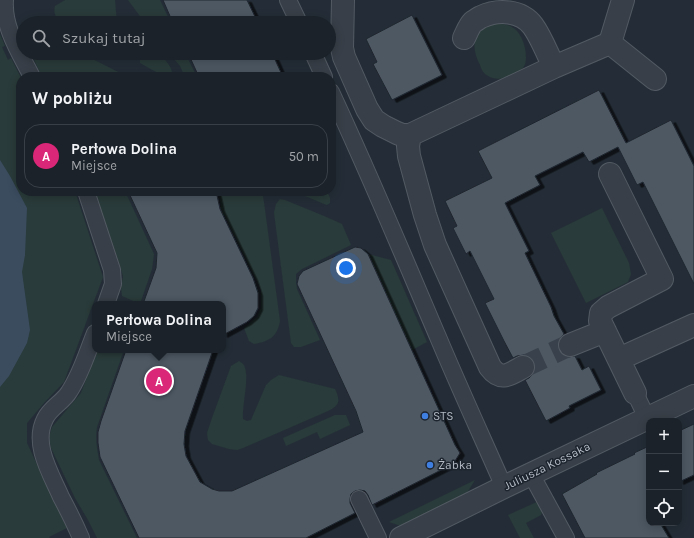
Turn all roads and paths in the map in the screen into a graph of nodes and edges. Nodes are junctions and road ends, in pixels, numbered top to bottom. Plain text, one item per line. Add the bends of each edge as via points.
1 (5, 0) edge
2 (288, 0) edge
3 (343, 0) edge
4 (623, 0) edge
5 (296, 16) edge
6 (464, 38) dead end
7 (610, 43) junction
8 (16, 46) edge
9 (23, 60) edge
10 (316, 60) edge
11 (554, 67) junction
12 (29, 72) edge
13 (322, 72) edge
14 (655, 79) dead end
15 (336, 103) edge
16 (410, 135) junction
17 (610, 174) dead end
18 (88, 196) edge
19 (107, 301) edge
20 (694, 325) edge
21 (605, 331) junction
22 (92, 341) edge
23 (570, 345) tunnel mouth
24 (619, 359) junction
25 (523, 367) tunnel mouth
26 (635, 392) joint
27 (694, 396) edge
28 (646, 418) edge
29 (647, 418) joint
30 (531, 474) junction
31 (504, 487) junction
32 (359, 499) dead end
33 (81, 538) edge
34 (378, 538) edge
35 (401, 538) edge
36 (566, 538) edge

1 - 8 lane via 5,14
2 - 5 lane
3 - 16 street via 342,48 367,110 374,120 383,126 402,135
4 - 7 street
6 - 11 street via 474,21 483,16 492,12 514,13 532,25
7 - 11 street
7 - 14 street
9 - 12 lane
10 - 13 lane
11 - 16 street
15 - 31 lane
16 - 25 street via 409,156 435,245 490,367 494,373 506,376
17 - 21 street via 662,279 601,313 600,321
18 - 19 lane via 112,270 113,284
20 - 24 street
21 - 23 street
21 - 24 street
22 - 33 lane via 76,382 45,418 40,433 46,465
24 - 26 street
26 - 29 lane
27 - 29 street, Juliusza Kossaka
28 - 30 street, Juliusza Kossaka
30 - 31 street, Juliusza Kossaka
30 - 36 lane
31 - 35 street, Juliusza Kossaka
32 - 34 lane

